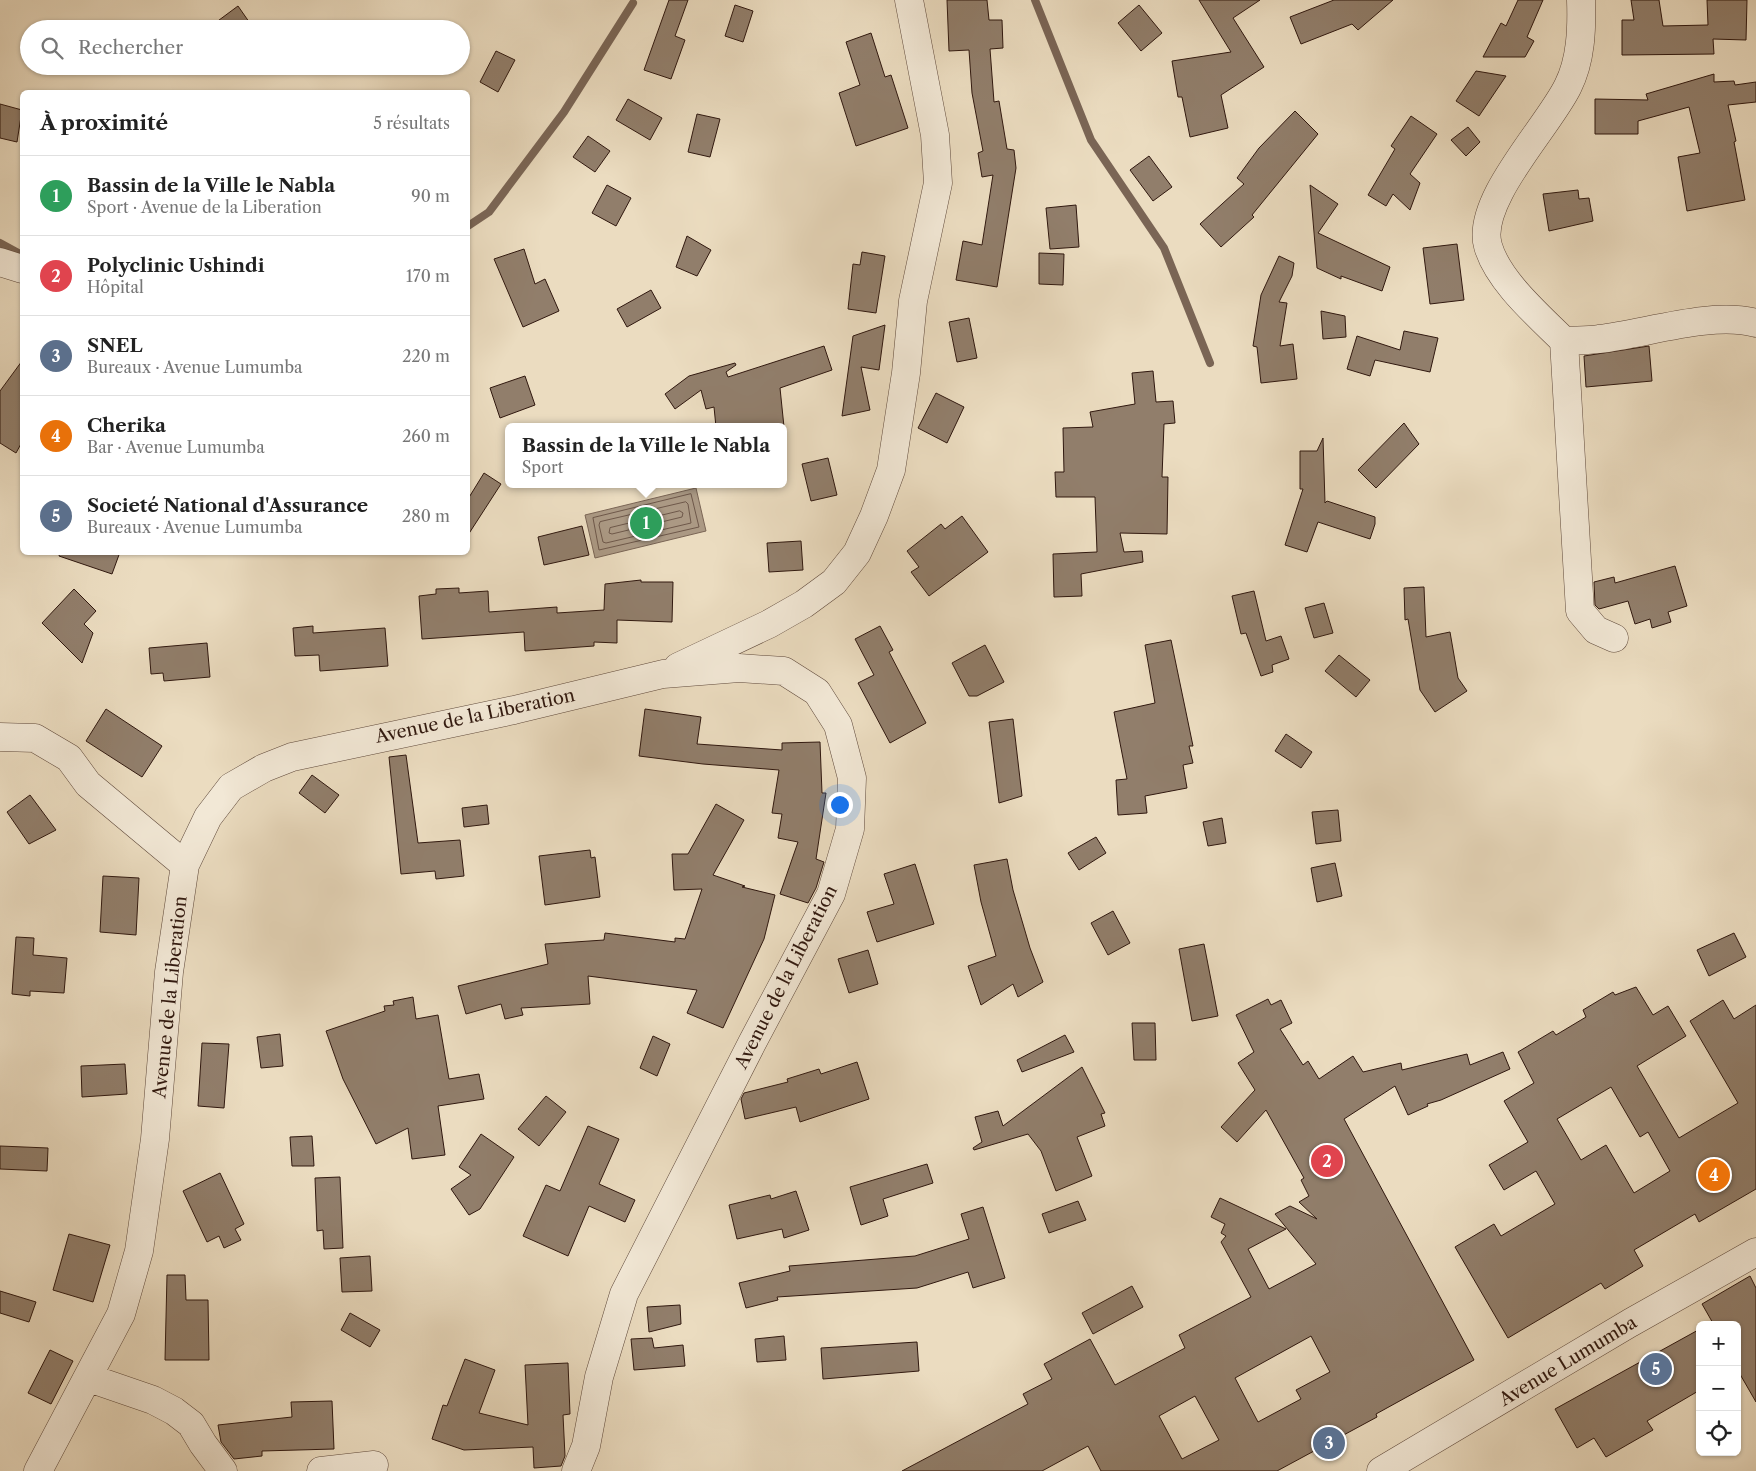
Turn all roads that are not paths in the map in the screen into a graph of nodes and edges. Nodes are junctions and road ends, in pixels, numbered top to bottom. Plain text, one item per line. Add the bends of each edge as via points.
1 (909, 0) edge
2 (1581, 0) edge
3 (0, 262) edge
4 (20, 268) edge
5 (1756, 323) edge
6 (1564, 341) junction
7 (1614, 638) dead end
8 (663, 674) junction
9 (0, 737) edge
10 (185, 865) junction
11 (1756, 1252) edge
12 (89, 1378) junction
13 (374, 1465) dead end
14 (38, 1471) edge
15 (223, 1471) edge
16 (321, 1471) edge
17 (576, 1471) edge
18 (1380, 1471) edge

1 - 8 street via 935,134 938,183 913,301 891,470 857,553 834,582 769,624
2 - 6 street via 1580,50 1569,85 1552,115 1514,167 1488,221 1487,245 1500,272
3 - 4 street
5 - 6 street via 1745,320 1667,326 1597,340
6 - 7 street via 1580,611 1596,630
8 - 10 street, Avenue de la Liberation via 514,710 292,756 231,788 208,817
8 - 17 street, Avenue de la Liberation via 739,668 784,671 817,692 838,725 850,769 850,829 831,894 624,1294 599,1377 586,1446
9 - 10 street via 35,738 69,758 88,784
10 - 12 street, Avenue de la Liberation via 169,972 155,1139 139,1251 121,1314
11 - 18 street, Avenue Lumumba
12 - 14 street, Avenue de la Liberation
12 - 15 street via 174,1410 191,1424
13 - 16 street

